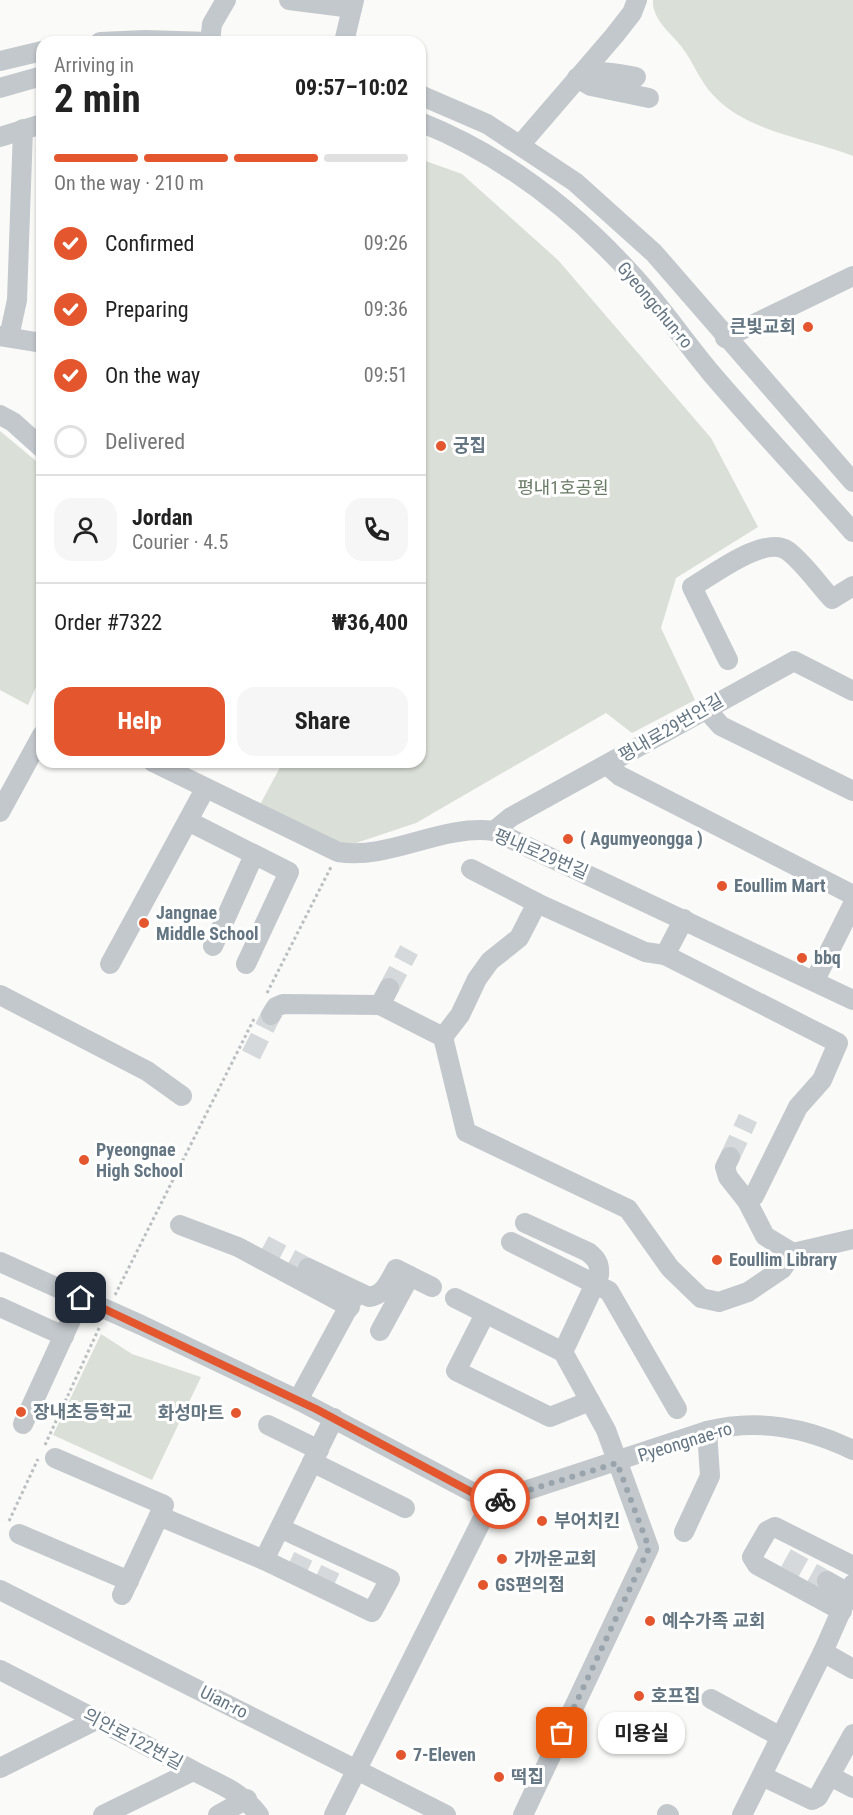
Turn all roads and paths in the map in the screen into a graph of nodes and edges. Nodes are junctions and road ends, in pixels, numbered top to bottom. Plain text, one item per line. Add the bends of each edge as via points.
1 (226, 0) edge
2 (289, 0) edge
3 (638, 0) edge
4 (353, 4) edge
5 (211, 36) edge
6 (345, 36) edge
7 (36, 52) edge
8 (0, 61) edge
9 (636, 77) dead end
10 (36, 78) edge
11 (577, 78) junction
12 (0, 88) edge
13 (426, 98) edge
14 (649, 98) dead end
15 (426, 124) edge
16 (33, 127) edge
17 (0, 137) edge
18 (521, 144) junction
19 (853, 276) edge
20 (4, 337) edge
21 (725, 338) junction
22 (36, 342) edge
23 (0, 415) edge
24 (36, 443) edge
25 (853, 482) edge
26 (853, 532) edge
27 (853, 586) edge
28 (728, 660) dead end
29 (853, 691) edge
30 (705, 708) junction
31 (36, 746) edge
32 (607, 765) junction
33 (165, 768) edge
34 (205, 789) junction
35 (853, 791) edge
36 (0, 812) edge
37 (188, 821) junction
38 (494, 831) junction
39 (338, 852) junction
40 (254, 855) junction
41 (471, 869) dead end
42 (853, 895) edge
43 (537, 903) junction
44 (853, 904) edge
45 (684, 919) junction
46 (213, 946) dead end
47 (665, 955) junction
48 (110, 964) dead end
49 (246, 964) dead end
50 (815, 980) junction
51 (0, 995) edge
52 (853, 1000) edge
53 (264, 1010) junction
54 (443, 1037) junction
55 (182, 1096) dead end
56 (730, 1157) tunnel mouth
57 (747, 1201) junction
58 (525, 1223) dead end
59 (180, 1225) dead end
60 (853, 1239) edge
61 (511, 1242) dead end
62 (793, 1253) junction
63 (0, 1262) edge
64 (308, 1268) tunnel mouth
65 (410, 1276) junction
66 (595, 1283) junction
67 (432, 1287) dead end
68 (81, 1298) junction
69 (455, 1298) dead end
70 (353, 1300) junction
71 (0, 1307) edge
72 (108, 1310) junction
73 (485, 1314) junction
74 (380, 1331) dead end
75 (64, 1335) junction
76 (563, 1352) junction
77 (298, 1400) junction
78 (590, 1401) junction
79 (677, 1409) dead end
80 (334, 1418) junction
81 (22, 1424) dead end
82 (268, 1425) dead end
83 (707, 1431) junction
84 (853, 1450) edge
85 (46, 1454) junction
86 (316, 1456) junction
87 (617, 1463) junction
88 (490, 1502) junction
89 (405, 1508) dead end
90 (159, 1516) junction
91 (282, 1529) junction
92 (12, 1532) joint
93 (684, 1532) dead end
94 (266, 1555) junction
95 (290, 1561) tunnel mouth
96 (853, 1566) edge
97 (827, 1581) tunnel mouth
98 (0, 1590) edge
99 (848, 1596) edge
100 (823, 1652) junction
101 (853, 1668) edge
102 (0, 1670) edge
103 (711, 1699) dead end
104 (98, 1719) junction
105 (853, 1734) edge
106 (781, 1737) junction
107 (0, 1768) edge
108 (356, 1768) junction
109 (193, 1771) junction
110 (762, 1776) junction
111 (830, 1776) junction
112 (853, 1788) edge
113 (253, 1807) edge
114 (744, 1814) edge
115 (103, 1815) edge
116 (218, 1815) edge
117 (334, 1815) edge
118 (446, 1815) edge
119 (523, 1815) edge

1 - 5 street via 212,24
2 - 4 street
3 - 11 street via 632,13
4 - 6 street
7 - 8 street
9 - 11 street via 600,71
10 - 12 street
11 - 14 street via 591,86
11 - 18 street
13 - 18 street, Gyeongchun-ro via 487,124
15 - 26 street, Gyeongchun-ro via 509,169 560,204 634,277 711,373
16 - 17 street
16 - 20 street via 17,300
18 - 21 street, Gyeongchun-ro via 575,182 654,253
19 - 21 street
20 - 22 street
21 - 25 street, Gyeongchun-ro
23 - 24 street
27 - 28 street via 832,599 787,550 774,545 757,549 729,565 692,587
29 - 30 street, 평내로29번안길 via 794,661
30 - 32 street, 평내로29번안길
30 - 35 street via 721,726
31 - 36 street
32 - 38 street, 평내로29번안길 via 511,817
32 - 42 street via 620,776
33 - 34 street, 평내로29번길
34 - 37 street
34 - 39 street, 평내로29번길
37 - 40 street
37 - 48 street
38 - 39 street, 평내로29번길 via 459,832 370,854
38 - 45 street, 평내로29번길
39 - 53 path
40 - 46 street
40 - 49 street via 289,872
41 - 43 street
43 - 47 street via 645,952
43 - 54 street via 519,938 490,961 477,979 460,1015
44 - 50 street
45 - 47 street
45 - 50 street, 평내로29번길
47 - 57 street via 838,1043 822,1080 798,1107 754,1196
50 - 52 street, 평내로29번길
51 - 55 street via 147,1071
53 - 54 street via 283,1004 384,996
53 - 72 path
54 - 62 street via 466,1132 628,1209 670,1268 700,1298 719,1302 748,1292 782,1269
56 - 57 street via 725,1167 728,1177
57 - 62 street via 765,1236
58 - 66 street via 596,1258 600,1266
59 - 70 street
60 - 62 street
61 - 66 street
63 - 68 street
64 - 70 street
65 - 67 street
65 - 70 street via 396,1269 377,1296
65 - 74 street
66 - 76 street
66 - 79 street via 609,1291
68 - 72 street
68 - 75 street
69 - 73 street
70 - 77 street
71 - 75 street
72 - 77 street
72 - 85 path
73 - 76 street
73 - 78 street via 456,1371 550,1417
75 - 81 street
76 - 78 street
77 - 80 street
78 - 87 street via 606,1430
80 - 86 street
80 - 88 street
82 - 86 street
83 - 84 street, Pyeongnae-ro via 738,1425 787,1428
83 - 87 street, Pyeongnae-ro
83 - 93 street via 710,1476
85 - 90 street via 164,1505
85 - 92 path
86 - 89 street
86 - 91 street
87 - 88 street, Pyeongnae-ro
87 - 119 street via 649,1548
88 - 108 street
90 - 92 street via 125,1588
90 - 94 street
91 - 94 street
91 - 94 street via 390,1579 372,1612
94 - 95 street
96 - 99 street via 775,1527 766,1531 752,1557 757,1564
97 - 99 street
98 - 108 street, Uian-ro
99 - 100 street
100 - 101 street
100 - 106 street
102 - 104 street, 의안로122번길
103 - 106 street
104 - 107 street
104 - 109 street, 의안로122번길
105 - 111 street
106 - 110 street
108 - 117 street
108 - 118 street, Uian-ro
109 - 113 street, 의안로122번길 via 230,1787
109 - 115 street
110 - 111 street via 812,1800
110 - 114 street
111 - 112 street
113 - 116 street

